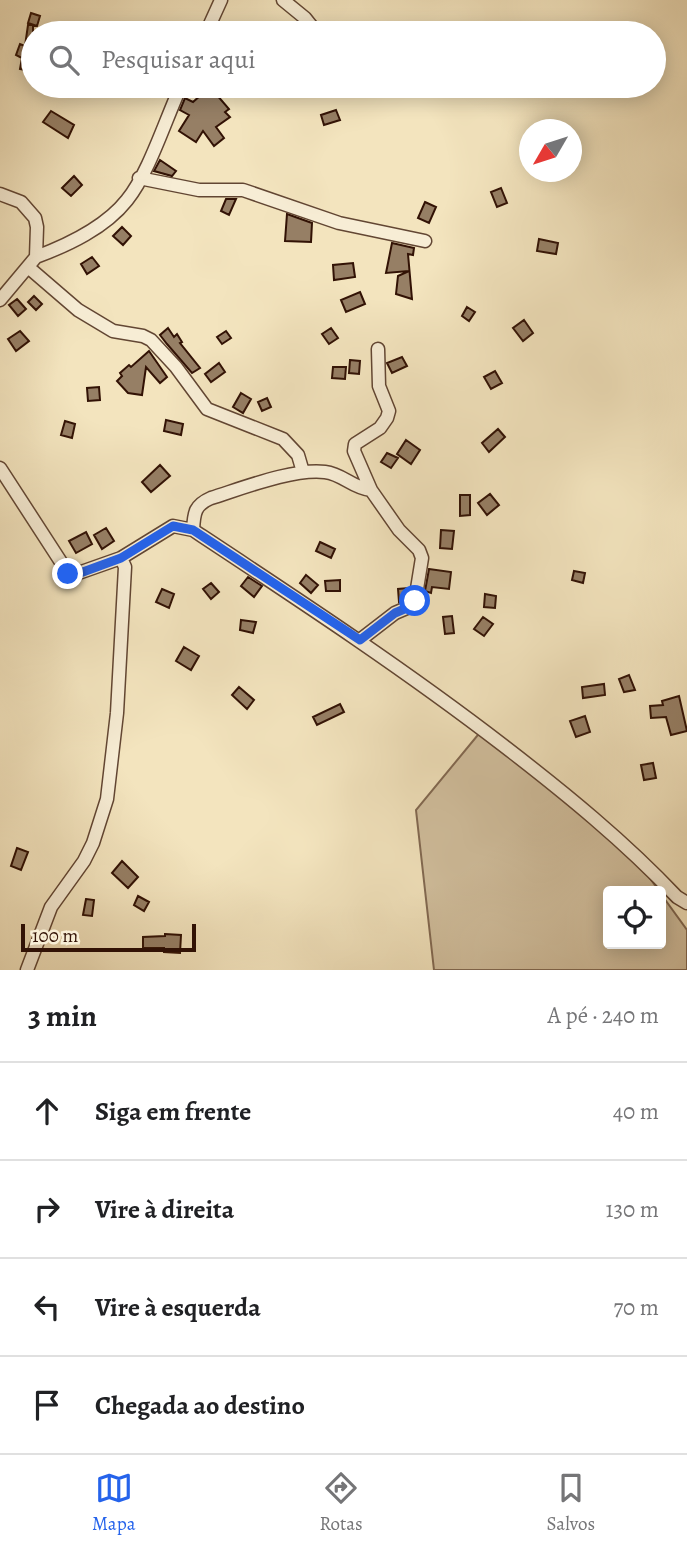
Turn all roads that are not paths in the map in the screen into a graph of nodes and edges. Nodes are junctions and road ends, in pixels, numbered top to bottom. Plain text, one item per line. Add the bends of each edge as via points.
1 (221, 0) edge
2 (283, 0) edge
3 (211, 21) edge
4 (307, 21) edge
5 (176, 98) edge
6 (139, 178) junction
7 (0, 194) edge
8 (425, 240) dead end
9 (32, 262) junction
10 (0, 300) edge
11 (379, 349) dead end
12 (0, 468) edge
13 (303, 471) junction
14 (371, 490) junction
15 (193, 530) junction
16 (121, 558) junction
17 (360, 640) junction
18 (687, 903) edge
19 (27, 970) edge

1 - 3 street
2 - 4 street
5 - 6 street
6 - 8 street via 199,190 243,190 340,223
6 - 9 street via 130,197 113,214 67,246
7 - 9 street via 21,202 35,218
9 - 10 street
9 - 13 street via 78,310 113,331 151,340 207,409 283,439 298,455
11 - 14 street via 379,386 389,411 380,428 354,447
12 - 16 street via 70,576
13 - 14 street via 328,472
13 - 15 street via 198,504
14 - 17 street via 422,558 415,601
15 - 16 street via 173,526
15 - 17 street
16 - 19 street via 125,567 107,799 93,843 51,907
17 - 18 street via 544,777

